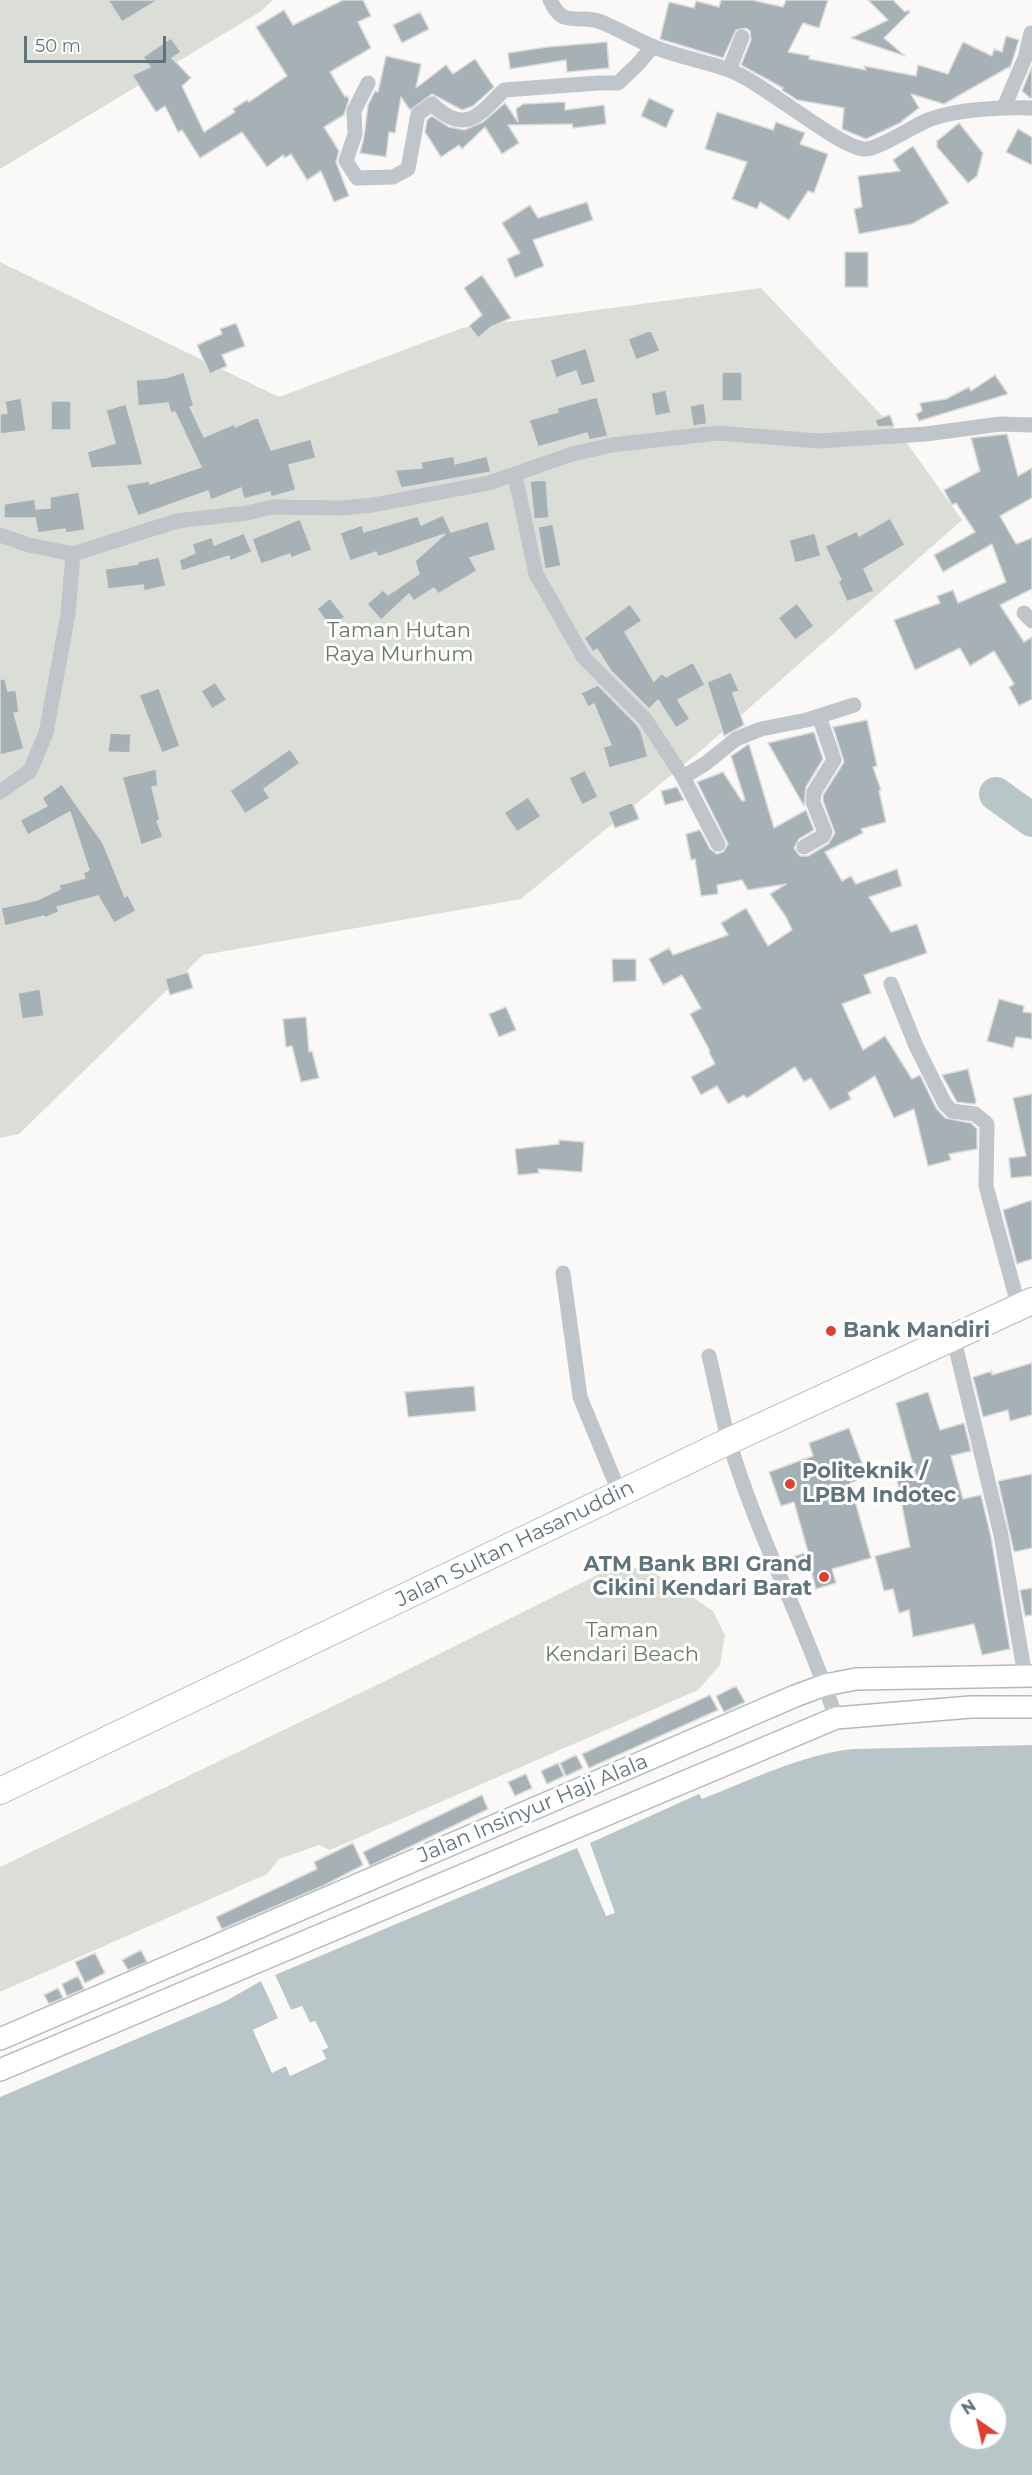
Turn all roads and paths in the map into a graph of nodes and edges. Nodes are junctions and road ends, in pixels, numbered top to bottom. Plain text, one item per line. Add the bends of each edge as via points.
1 (550, 0) edge
2 (1031, 33) edge
3 (742, 36) dead end
4 (653, 46) junction
5 (729, 70) junction
6 (368, 83) dead end
7 (1004, 107) junction
8 (1032, 108) edge
9 (1032, 425) edge
10 (515, 475) junction
11 (0, 536) edge
12 (73, 555) junction
13 (854, 705) dead end
14 (819, 716) junction
15 (682, 777) junction
16 (0, 792) edge
17 (718, 844) dead end
18 (804, 847) dead end
19 (891, 984) dead end
20 (563, 1273) dead end
21 (1025, 1304) edge
22 (953, 1336) junction
23 (709, 1356) dead end
24 (729, 1441) junction
25 (620, 1494) junction
26 (1028, 1676) edge
27 (825, 1685) junction
28 (1032, 1707) edge
29 (836, 1718) junction
30 (0, 1791) edge
31 (384, 1873) junction
32 (396, 1902) junction
33 (0, 2039) edge
34 (0, 2070) edge

1 - 4 street via 565,17 599,21
2 - 7 street
3 - 5 street
4 - 5 street
4 - 6 street via 618,83 504,90 478,116 462,121 446,117 432,104 418,114 408,169 393,177 357,178 346,161 355,134 354,111
5 - 7 street via 864,149 883,144 931,118
7 - 8 street
9 - 10 street via 1000,424 926,434 818,441 718,433 687,435 572,453
10 - 12 street via 373,505 272,507 177,521
10 - 15 street via 536,574 584,658 645,719
11 - 12 street
12 - 16 street via 68,614 46,733 30,771
13 - 14 street
14 - 15 street via 736,739
14 - 18 street via 834,760 814,792 813,802 825,834
15 - 17 street
19 - 21 street via 945,1104 952,1111 975,1114 987,1124 986,1186
20 - 25 street via 580,1397
21 - 22 highway, Jalan Sultan Hasanuddin
22 - 24 highway, Jalan Sultan Hasanuddin
22 - 26 street via 1001,1535
23 - 24 street
24 - 25 highway, Jalan Sultan Hasanuddin
24 - 27 street
25 - 30 highway, Jalan Sultan Hasanuddin
26 - 27 main road, Jalan Insinyur Haji Alala via 856,1679
27 - 29 street
27 - 31 main road, Jalan Insinyur Haji Alala
28 - 29 main road, Jalan Insinyur Haji Alala via 971,1707
29 - 32 main road, Jalan Insinyur Haji Alala
31 - 32 main road
31 - 33 main road, Jalan Insinyur Haji Alala
32 - 34 main road, Jalan Insinyur Haji Alala

